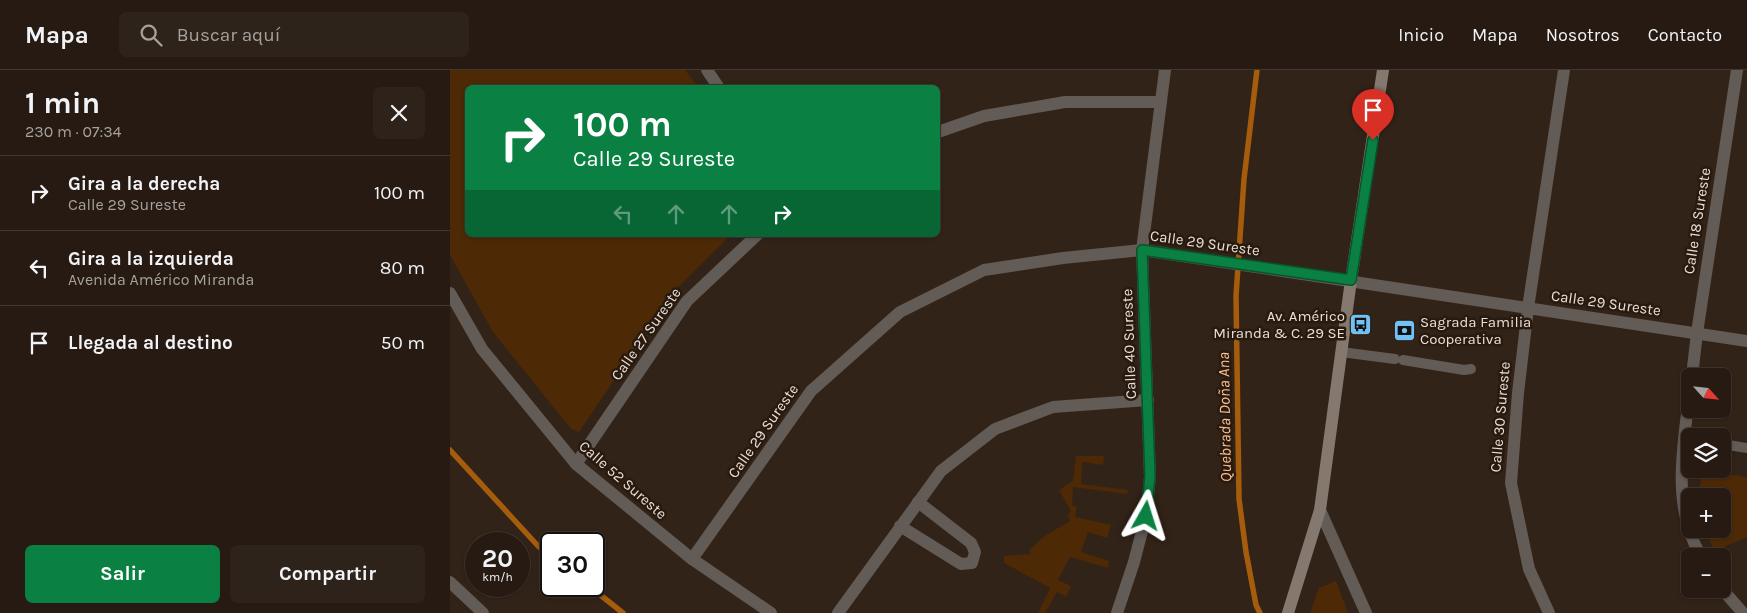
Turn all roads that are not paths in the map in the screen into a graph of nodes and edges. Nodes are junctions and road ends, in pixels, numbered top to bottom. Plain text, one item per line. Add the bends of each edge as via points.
1 (1165, 70) edge
2 (1383, 70) edge
3 (1564, 70) edge
4 (1737, 70) edge
5 (713, 72) edge
6 (718, 85) edge
7 (1162, 102) junction
8 (940, 131) edge
9 (755, 237) edge
10 (1142, 250) junction
11 (1351, 280) junction
12 (450, 293) edge
13 (1528, 308) junction
14 (1696, 333) junction
15 (1747, 341) edge
16 (1341, 352) junction
17 (1693, 368) edge
18 (1471, 369) dead end
19 (1148, 400) junction
20 (1731, 445) edge
21 (1747, 448) edge
22 (576, 464) junction
23 (1681, 478) edge
24 (918, 502) junction
25 (1320, 510) junction
26 (900, 526) junction
27 (1696, 548) edge
28 (692, 559) junction
29 (450, 582) edge
30 (1730, 598) edge
31 (484, 613) edge
32 (771, 613) edge
33 (838, 613) edge
34 (1116, 613) edge
35 (1288, 613) edge
36 (1366, 613) edge
37 (1549, 613) edge
38 (1743, 613) edge

1 - 7 street, Calle 40 Sureste
2 - 11 street
3 - 13 street, Calle 30 Sureste
4 - 14 street, Calle 18 Sureste
5 - 6 street
7 - 8 street via 1065,102 984,116
7 - 10 street, Calle 40 Sureste
9 - 22 street, Calle 27 Sureste via 687,301
10 - 11 street, Calle 29 Sureste
10 - 19 street, Calle 40 Sureste
10 - 28 street, Calle 29 Sureste via 984,270 900,312 811,391
11 - 13 street, Calle 29 Sureste
11 - 16 street
12 - 22 street, Calle 52 Sureste via 482,349
13 - 14 street, Calle 29 Sureste
13 - 37 street, Calle 30 Sureste via 1511,483 1529,569
14 - 15 street, Calle 29 Sureste
14 - 17 street, Calle 18 Sureste
16 - 18 lane
16 - 25 street
19 - 24 street via 1054,407 995,429 941,471
19 - 34 street, Calle 40 Sureste via 1150,476 1146,516
20 - 21 lane
22 - 28 street, Calle 52 Sureste
23 - 27 street via 1686,519
24 - 26 street
24 - 26 street via 971,543 975,552 972,563 961,564
25 - 35 street
25 - 36 street
26 - 33 street
28 - 32 street, Calle 52 Sureste
29 - 31 street
30 - 38 street

